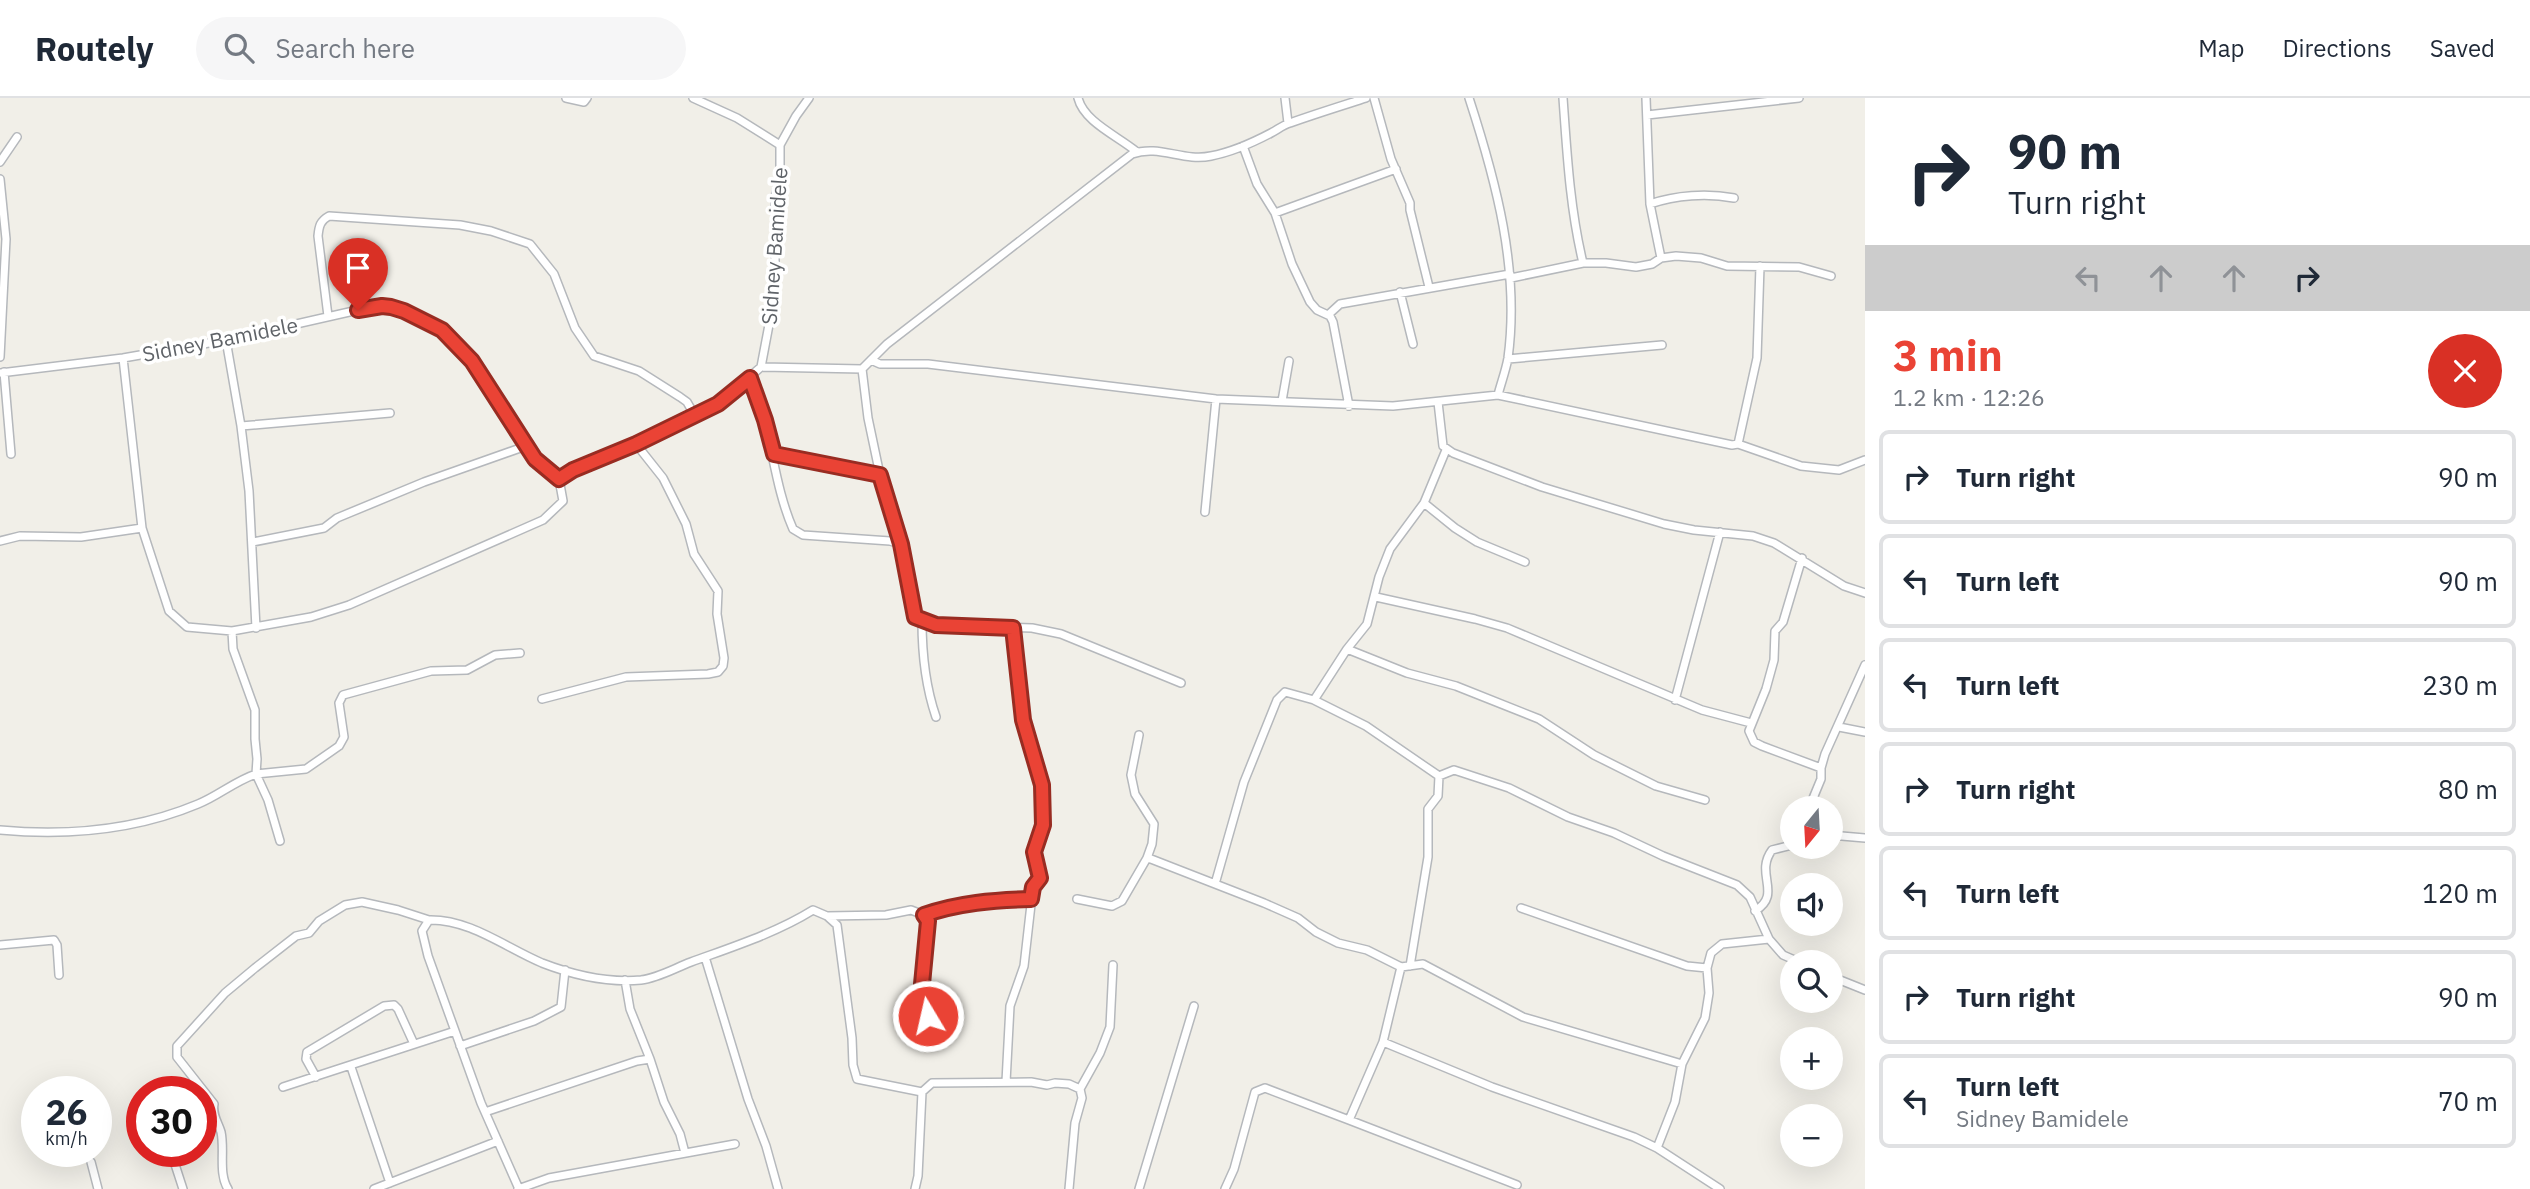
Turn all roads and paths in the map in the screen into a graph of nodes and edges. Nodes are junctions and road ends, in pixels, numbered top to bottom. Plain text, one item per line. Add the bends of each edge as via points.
1 (566, 98) edge
2 (587, 98) edge
3 (693, 98) edge
4 (809, 98) edge
5 (1078, 98) edge
6 (1285, 98) edge
7 (1374, 98) edge
8 (1469, 98) edge
9 (1563, 98) edge
10 (1646, 98) edge
11 (1799, 98) edge
12 (1361, 99) edge
13 (1647, 115) junction
14 (1288, 123) junction
15 (17, 136) dead end
16 (780, 145) junction
17 (1243, 146) junction
18 (1137, 152) junction
19 (0, 162) edge
20 (1396, 170) junction
21 (0, 179) edge
22 (1734, 198) dead end
23 (1650, 204) junction
24 (1275, 213) junction
25 (1661, 258) junction
26 (1583, 263) junction
27 (1760, 267) junction
28 (1511, 276) junction
29 (1831, 276) dead end
30 (1429, 287) junction
31 (1400, 292) junction
32 (1328, 315) junction
33 (328, 316) junction
34 (226, 340) junction
35 (1413, 344) dead end
36 (1662, 345) dead end
37 (0, 356) edge
38 (123, 358) junction
39 (871, 359) junction
40 (1508, 359) junction
41 (1289, 361) dead end
42 (761, 368) junction
43 (862, 369) junction
44 (2, 372) edge
45 (750, 378) junction
46 (1498, 395) junction
47 (1216, 398) junction
48 (1282, 401) junction
49 (1438, 402) junction
50 (1349, 406) junction
51 (390, 413) dead end
52 (695, 416) junction
53 (241, 426) junction
54 (636, 444) junction
55 (1738, 444) junction
56 (526, 446) junction
57 (1446, 450) junction
58 (10, 454) dead end
59 (774, 454) junction
60 (1865, 460) edge
61 (880, 475) junction
62 (559, 479) junction
63 (1424, 503) junction
64 (1205, 512) dead end
65 (142, 528) junction
66 (898, 532) junction
67 (1720, 532) junction
68 (0, 541) edge
69 (890, 541) junction
70 (253, 542) junction
71 (901, 544) junction
72 (1802, 558) junction
73 (1525, 562) dead end
74 (1865, 593) edge
75 (1376, 597) junction
76 (922, 621) junction
77 (256, 628) junction
78 (1013, 628) junction
79 (232, 632) junction
80 (1347, 649) junction
81 (520, 653) dead end
82 (1865, 665) edge
83 (1181, 683) dead end
84 (542, 699) dead end
85 (1314, 700) junction
86 (1675, 700) junction
87 (936, 717) dead end
88 (1751, 723) junction
89 (1839, 727) junction
90 (1865, 732) edge
91 (1139, 735) dead end
92 (1821, 768) junction
93 (256, 774) junction
94 (1439, 776) junction
95 (1814, 796) edge
96 (1705, 800) dead end
97 (0, 830) edge
98 (1843, 836) edge
99 (1865, 838) edge
100 (280, 841) dead end
101 (1780, 848) edge
102 (1147, 859) junction
103 (1215, 884) junction
104 (1031, 899) junction
105 (1077, 900) dead end
106 (1521, 908) dead end
107 (1755, 911) junction
108 (924, 915) junction
109 (827, 916) junction
110 (426, 924) junction
111 (1769, 939) junction
112 (0, 945) edge
113 (1780, 952) edge
114 (705, 957) junction
115 (1113, 965) dead end
116 (1410, 966) junction
117 (1401, 968) junction
118 (1707, 968) junction
119 (565, 970) junction
120 (60, 975) dead end
121 (625, 980) junction
122 (1843, 981) edge
123 (1865, 990) edge
124 (1194, 1006) dead end
125 (928, 1016) dead end
126 (455, 1031) junction
127 (1383, 1042) junction
128 (414, 1044) junction
129 (460, 1046) junction
130 (650, 1059) junction
131 (1682, 1064) junction
132 (351, 1067) junction
133 (192, 1076) edge
134 (316, 1077) junction
135 (1006, 1082) junction
136 (283, 1087) dead end
137 (1080, 1088) junction
138 (922, 1092) junction
139 (485, 1112) junction
140 (1349, 1120) junction
141 (217, 1124) edge
142 (498, 1141) junction
143 (735, 1144) dead end
144 (1657, 1148) junction
145 (685, 1153) junction
146 (92, 1167) edge
147 (176, 1167) edge
148 (390, 1183) junction
149 (1517, 1185) dead end
150 (99, 1189) edge
151 (183, 1189) edge
152 (229, 1189) edge
153 (374, 1189) edge
154 (519, 1189) edge
155 (778, 1189) edge
156 (915, 1189) edge
157 (1069, 1189) edge
158 (1139, 1189) edge
159 (1225, 1189) edge
160 (1720, 1189) edge

1 - 2 street via 584,102
3 - 16 street, Sidney Bamidele
4 - 16 street
5 - 18 street via 1091,121
6 - 14 street
7 - 20 street
8 - 28 street via 1499,202
9 - 26 street via 1567,165
10 - 13 street
11 - 13 street
12 - 14 street
13 - 23 street
14 - 17 street
15 - 19 street
16 - 42 street, Sidney Bamidele via 775,293
17 - 18 street via 1203,158 1156,150
17 - 24 street via 1256,184
18 - 39 street
20 - 24 street
20 - 30 street via 1410,203
21 - 37 street via 6,239
22 - 23 street via 1667,198
23 - 25 street
24 - 32 street via 1310,302
25 - 26 street via 1636,267
25 - 27 street via 1701,258 1727,266
26 - 28 street
27 - 29 street via 1799,267
27 - 55 street via 1757,358
28 - 30 street
28 - 40 street
30 - 31 street
31 - 32 street via 1340,303
31 - 35 street
32 - 50 street
33 - 34 street, Sidney Bamidele
33 - 52 street via 318,226 329,216 460,225 511,236 530,244 554,274 575,328 594,356 639,371 687,402
33 - 56 street, Sidney Bamidele via 382,306 404,311 442,330 472,361
34 - 38 street, Sidney Bamidele
34 - 53 street
36 - 40 street
38 - 44 street, Sidney Bamidele
38 - 65 street
39 - 43 street
39 - 47 street via 880,364 928,365
40 - 46 street
41 - 48 street
42 - 43 street
42 - 45 street
43 - 61 street
44 - 58 street
45 - 52 street
45 - 59 street
46 - 49 street
46 - 55 street
47 - 48 street
47 - 64 street
48 - 50 street
49 - 50 street
49 - 57 street
51 - 53 street
52 - 54 street
53 - 70 street
54 - 62 street
54 - 84 street via 663,478 700,565 718,591 723,666 708,674 626,677
55 - 60 street via 1801,466 1839,470
56 - 62 street, Sidney Bamidele
56 - 70 street via 424,482 337,518 324,528
57 - 63 street
57 - 67 street via 1542,487 1664,524
59 - 61 street
59 - 69 street via 789,520 799,534
61 - 66 street
62 - 77 street via 563,501 532,526 349,605
63 - 73 street via 1477,542
63 - 75 street via 1390,549
65 - 68 street
65 - 79 street via 169,611 187,627
66 - 69 street
66 - 71 street
67 - 72 street via 1754,536
67 - 86 street
69 - 71 street
70 - 77 street
71 - 76 street via 913,611
72 - 74 street via 1844,586
72 - 88 street via 1783,622 1775,631 1766,689
75 - 80 street via 1367,624
75 - 86 street via 1507,628
76 - 78 street
76 - 87 street via 925,680
77 - 79 street
78 - 83 street via 1068,636
78 - 104 street via 1023,720 1042,785 1043,825 1034,852 1040,878
79 - 93 street via 233,649 256,710
80 - 85 street
80 - 96 street via 1539,719 1594,755 1656,786
81 - 93 street via 495,655 467,670 424,672 344,695 339,746 306,769
82 - 89 street
85 - 94 street via 1366,726
85 - 103 street via 1285,692 1278,700 1244,782
86 - 88 street
88 - 92 street via 1754,742
89 - 90 street
89 - 92 street
91 - 102 street via 1131,775 1135,794 1154,824
92 - 95 street
93 - 97 street via 201,803 144,821 67,833
93 - 100 street
94 - 107 street via 1454,770 1509,788 1568,817 1723,878 1751,897
94 - 116 street via 1438,796 1428,809 1427,857
98 - 99 street
101 - 107 street via 1766,858 1769,897
102 - 103 street
102 - 105 street via 1122,901 1112,906
103 - 117 street
104 - 108 street via 947,907
104 - 135 street via 1024,966 1010,1006
106 - 118 street via 1687,966
107 - 111 street
108 - 109 street via 911,910
108 - 125 street via 928,921 922,984
109 - 114 street via 813,910
109 - 138 street via 837,925 857,1079
110 - 119 street via 471,929
110 - 126 street via 423,938
110 - 133 street via 419,916 362,902 345,905 319,921 225,993 177,1046 177,1057
111 - 113 street
111 - 118 street via 1722,944 1711,953
112 - 120 street via 54,940
114 - 121 street via 652,977
114 - 155 street
115 - 137 street via 1110,1027
116 - 117 street
116 - 131 street via 1423,964 1523,1017
117 - 127 street
118 - 131 street via 1705,1018
119 - 121 street
119 - 129 street via 561,1007
121 - 130 street via 630,1009
122 - 123 street
124 - 158 street
126 - 128 street
126 - 129 street
127 - 140 street
127 - 144 street
128 - 132 street
128 - 134 street via 398,1009 384,1006 307,1052
129 - 139 street
130 - 139 street
130 - 145 street
131 - 144 street via 1675,1102
132 - 134 street
132 - 148 street
134 - 136 street
135 - 137 street
135 - 138 street via 932,1083
137 - 157 street
138 - 156 street
139 - 142 street
140 - 149 street
140 - 159 street via 1265,1088 1255,1092
141 - 152 street via 222,1136 224,1182
142 - 148 street
142 - 154 street
143 - 145 street
144 - 160 street
145 - 154 street via 549,1178
146 - 150 street
147 - 151 street
148 - 153 street

